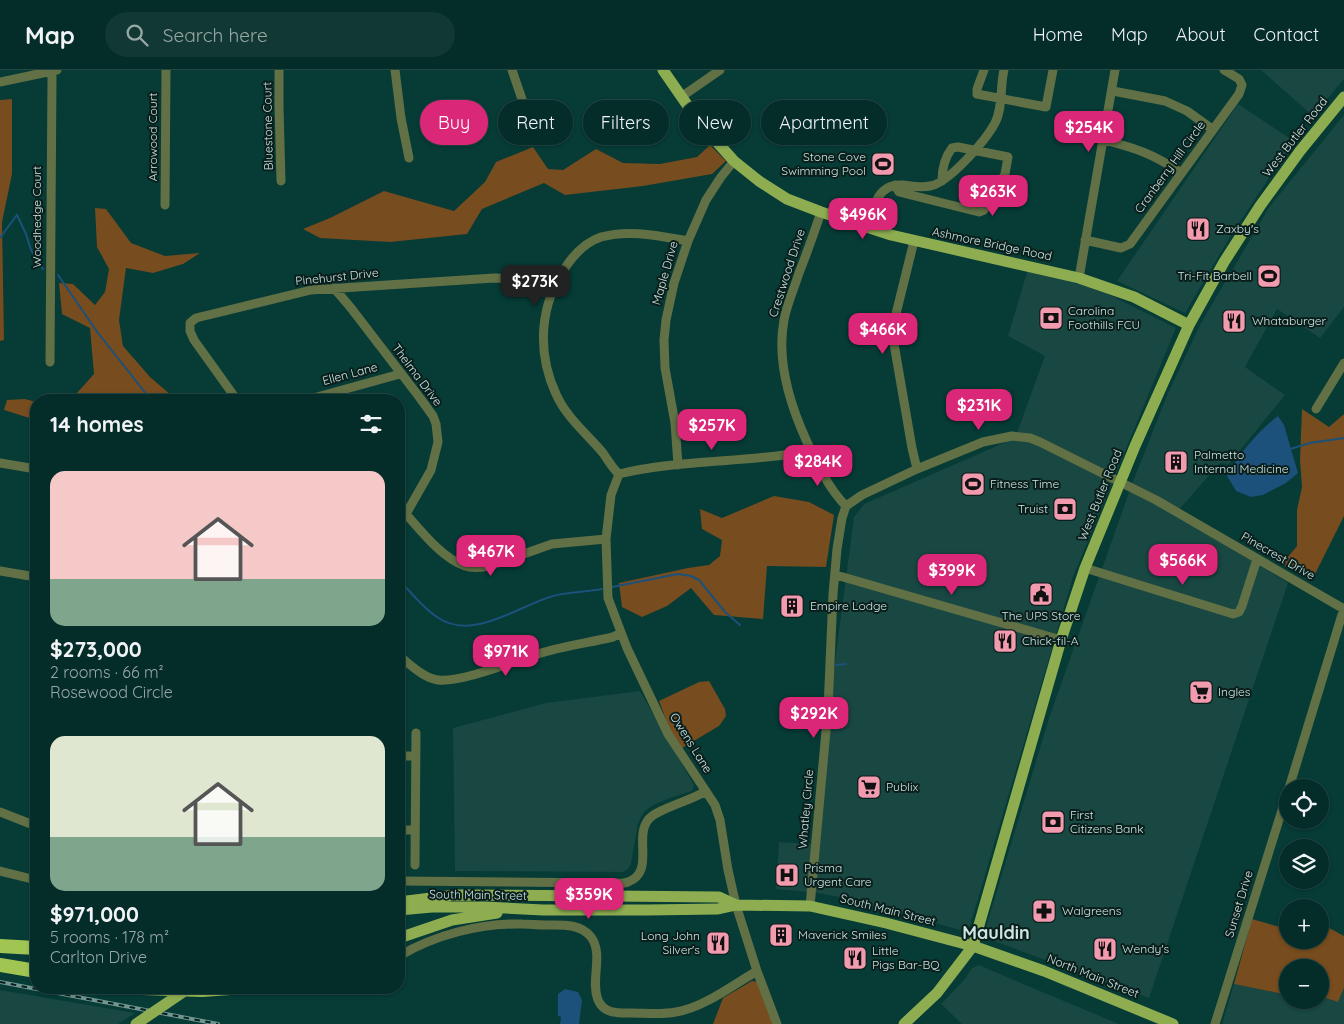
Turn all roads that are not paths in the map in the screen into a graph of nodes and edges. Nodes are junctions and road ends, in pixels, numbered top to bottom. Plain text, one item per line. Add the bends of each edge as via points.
1 (166, 70) edge
2 (279, 70) edge
3 (395, 70) edge
4 (512, 70) edge
5 (663, 70) edge
6 (720, 70) edge
7 (984, 70) edge
8 (1004, 70) edge
9 (1053, 70) edge
10 (1115, 70) edge
11 (1224, 70) edge
12 (54, 71) edge
13 (0, 82) edge
14 (1113, 91) junction
15 (681, 97) junction
16 (1344, 97) edge
17 (1001, 99) junction
18 (522, 100) edge
19 (1212, 129) junction
20 (1104, 140) junction
21 (974, 151) junction
22 (410, 158) dead end
23 (734, 161) junction
24 (1181, 173) junction
25 (281, 181) dead end
26 (942, 181) junction
27 (895, 185) junction
28 (165, 205) dead end
29 (821, 212) junction
30 (868, 227) junction
31 (688, 240) junction
32 (1085, 240) junction
33 (914, 241) junction
34 (1079, 278) junction
35 (554, 286) junction
36 (334, 288) junction
37 (1189, 325) junction
38 (50, 362) dead end
39 (1344, 363) edge
40 (400, 374) junction
41 (233, 394) edge
42 (328, 394) edge
43 (1316, 409) dead end
44 (811, 452) junction
45 (0, 464) edge
46 (678, 465) junction
47 (30, 469) edge
48 (918, 469) junction
49 (619, 474) junction
50 (1121, 482) junction
51 (846, 506) junction
52 (405, 508) edge
53 (405, 515) edge
54 (606, 539) junction
55 (1257, 559) junction
56 (1085, 568) junction
57 (0, 571) edge
58 (30, 576) edge
59 (836, 576) junction
60 (1344, 609) edge
61 (621, 634) junction
62 (1061, 640) junction
63 (405, 661) edge
64 (416, 733) dead end
65 (405, 756) edge
66 (416, 756) junction
67 (1292, 779) edge
68 (706, 791) junction
69 (0, 812) edge
70 (1279, 821) edge
71 (30, 824) edge
72 (405, 830) edge
73 (414, 830) junction
74 (415, 865) dead end
75 (0, 871) edge
76 (30, 878) edge
77 (405, 881) edge
78 (405, 894) edge
79 (456, 895) junction
80 (405, 901) edge
81 (736, 905) junction
82 (810, 906) junction
83 (405, 910) edge
84 (543, 910) junction
85 (405, 936) edge
86 (0, 946) edge
87 (973, 946) junction
88 (30, 948) edge
89 (405, 953) edge
90 (0, 965) edge
91 (30, 971) edge
92 (757, 972) junction
93 (181, 994) edge
94 (136, 1024) edge
95 (777, 1024) edge
96 (904, 1024) edge
97 (1173, 1024) edge
98 (1215, 1024) edge

1 - 28 street, Arrowood Court
2 - 25 street, Bluestone Court
3 - 22 street via 400,118
4 - 18 street
5 - 15 main road, Ashmore Bridge Road
6 - 15 street
7 - 17 street via 977,94
8 - 17 street
9 - 17 street via 1046,107
10 - 14 street
11 - 19 street, Cranberry Hill Circle via 1239,79 1242,85 1239,94
12 - 13 street
12 - 38 street, Woodhedge Court
14 - 19 street via 1165,101 1187,111
14 - 20 street
15 - 23 main road, Ashmore Bridge Road
16 - 37 main road, West Butler Road via 1260,206
17 - 21 street via 996,121
19 - 24 street, Cranberry Hill Circle
20 - 24 street via 1151,154
20 - 32 street
21 - 26 street
21 - 26 street via 952,148
21 - 27 street via 1008,157 1005,174 984,210 979,212 899,192
23 - 29 main road, Ashmore Bridge Road via 776,192
23 - 31 street, Maple Drive via 706,200
24 - 32 street, Cranberry Hill Circle via 1130,244 1120,248
26 - 27 street via 931,186
27 - 30 street via 876,199
29 - 30 main road, Ashmore Bridge Road
29 - 44 street, Crestwood Drive via 789,303 782,337 793,413
30 - 33 main road, Ashmore Bridge Road
31 - 35 street via 632,233 600,238 578,251
31 - 46 street, Maple Drive via 669,300 664,340
32 - 34 street
33 - 34 main road, Ashmore Bridge Road
33 - 48 street via 893,338
34 - 37 main road, Ashmore Bridge Road via 1134,297
35 - 36 street, Pinehurst Drive via 523,279 494,278
35 - 49 street via 543,330 545,363 552,385 566,412
36 - 40 street, Thelma Drive
36 - 41 street, Pinehurst Drive via 294,293 192,320 190,331 194,340
37 - 50 main road, West Butler Road
39 - 43 street
40 - 42 street, Ellen Lane
40 - 52 street, Thelma Drive via 432,416 438,433 431,470
44 - 46 street
44 - 51 street, Crestwood Drive via 837,497
45 - 47 street
46 - 49 street
48 - 50 street via 983,442 1018,436 1040,442
48 - 51 street
49 - 54 street, Owens Lane via 611,495
50 - 55 street, Pinecrest Drive
50 - 56 main road, West Butler Road
51 - 59 street, Whatley Circle via 839,530
53 - 54 street via 448,557 476,568 552,544
54 - 61 street, Owens Lane via 608,598
55 - 56 street via 1242,606 1233,614
55 - 60 street, Pinecrest Drive
56 - 62 main road, West Butler Road
57 - 58 street
59 - 62 street
59 - 82 street, Whatley Circle
60 - 67 street
61 - 63 street via 443,680 431,679
61 - 68 street, Owens Lane via 668,734
62 - 87 main road, West Butler Road
64 - 66 street
65 - 66 street
66 - 73 street
68 - 77 street via 649,819 643,830 640,873 627,882
68 - 81 street, Owens Lane via 720,820
69 - 71 street
70 - 98 street, Sunset Drive
72 - 73 street
73 - 74 street
75 - 76 street
78 - 79 main road
79 - 80 main road, South Main Street
79 - 81 main road, South Main Street via 719,897
81 - 82 main road, South Main Street
81 - 84 main road, South Main Street via 709,909
81 - 92 street, Owens Lane
82 - 87 main road, South Main Street
83 - 84 main road, South Main Street via 484,907
84 - 85 main road via 469,916
86 - 88 highway
87 - 96 main road via 938,993
87 - 97 main road, North Main Street via 1044,971
89 - 92 street via 429,941 475,929 524,924 576,927 587,933 594,943 598,1000 603,1008 616,1013 682,1011
90 - 91 highway
92 - 95 street, Owens Lane
93 - 94 main road, bridge

